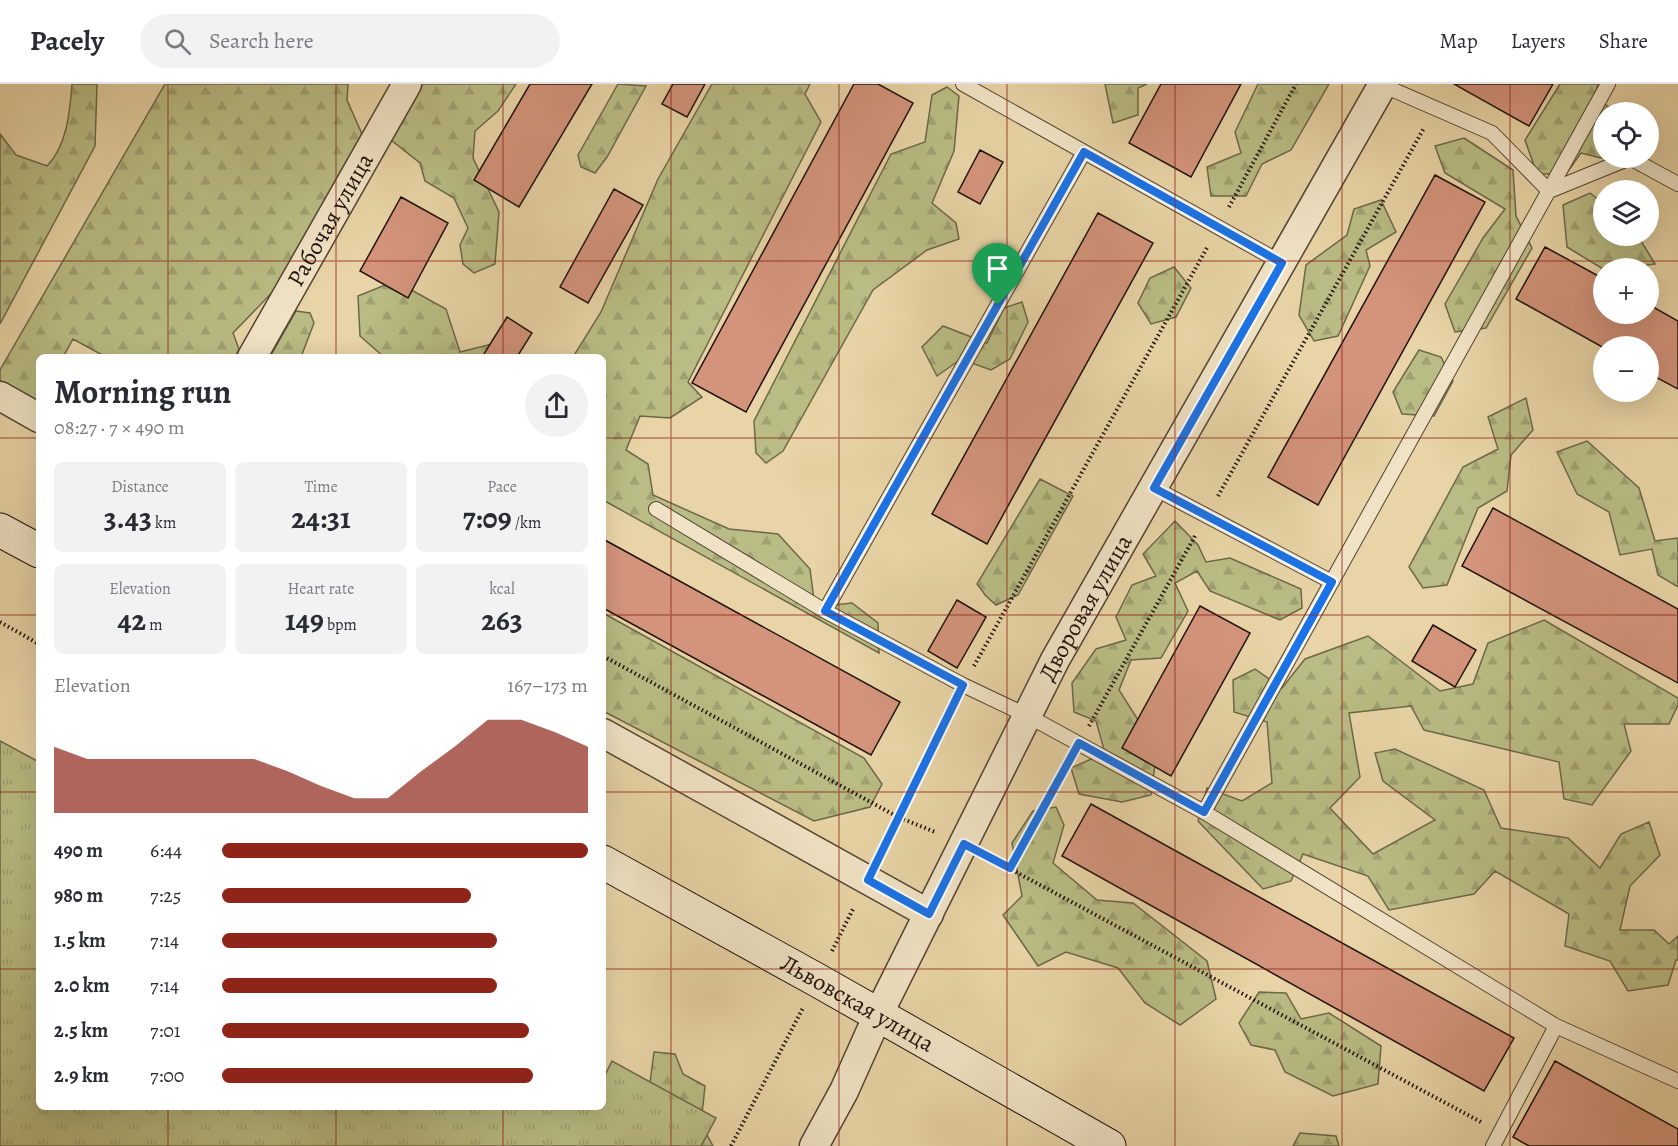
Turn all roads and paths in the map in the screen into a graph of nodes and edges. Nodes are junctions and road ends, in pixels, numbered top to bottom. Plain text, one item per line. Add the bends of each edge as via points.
1 (407, 84) edge
2 (963, 84) edge
3 (1296, 84) edge
4 (1608, 84) edge
5 (1383, 85) edge
6 (1435, 108) junction
7 (1084, 152) junction
8 (1678, 184) edge
9 (1549, 191) junction
10 (1218, 227) junction
11 (1282, 263) junction
12 (254, 354) edge
13 (0, 396) edge
14 (36, 416) edge
15 (1154, 488) junction
16 (656, 509) dead end
17 (1207, 516) junction
18 (0, 530) edge
19 (36, 549) edge
20 (1332, 582) junction
21 (825, 611) junction
22 (0, 622) edge
23 (36, 642) edge
24 (606, 658) edge
25 (963, 685) junction
26 (1028, 716) junction
27 (606, 735) edge
28 (1079, 743) junction
29 (1204, 812) junction
30 (898, 817) junction
31 (964, 844) junction
32 (606, 864) edge
33 (1010, 868) junction
34 (868, 880) junction
35 (929, 914) junction
36 (817, 980) junction
37 (878, 1015) junction
38 (1556, 1026) junction
39 (1678, 1081) edge
40 (1500, 1133) junction
41 (731, 1146) edge
42 (814, 1146) edge
43 (1109, 1146) edge
44 (1493, 1146) edge

1 - 12 street, Рабочая улица
2 - 7 lane
3 - 10 path
4 - 9 lane
5 - 6 lane
5 - 11 street, Дворовая улица
6 - 9 lane via 1492,133
6 - 17 path
7 - 10 lane
7 - 21 lane
8 - 9 lane via 1630,158
9 - 20 lane
10 - 11 lane
10 - 25 path
11 - 15 street, Дворовая улица
13 - 14 street
15 - 17 lane
15 - 26 street, Дворовая улица via 1055,660
16 - 21 lane
17 - 20 lane
17 - 28 path
18 - 19 main road
20 - 29 lane
21 - 25 lane
22 - 23 path
24 - 30 path
25 - 26 lane
25 - 30 path
26 - 28 lane
26 - 31 street, Дворовая улица
27 - 34 street
28 - 29 lane
28 - 33 path
29 - 38 lane
30 - 31 path
30 - 34 path
31 - 33 path
31 - 35 street, Дворовая улица
32 - 36 main road, Львовская улица
33 - 40 path
34 - 35 street
34 - 36 path
35 - 37 street, Дворовая улица
36 - 37 main road, Львовская улица
36 - 41 path
37 - 42 street, Дворовая улица
37 - 43 main road, Львовская улица
38 - 39 lane
38 - 40 lane
40 - 44 lane

